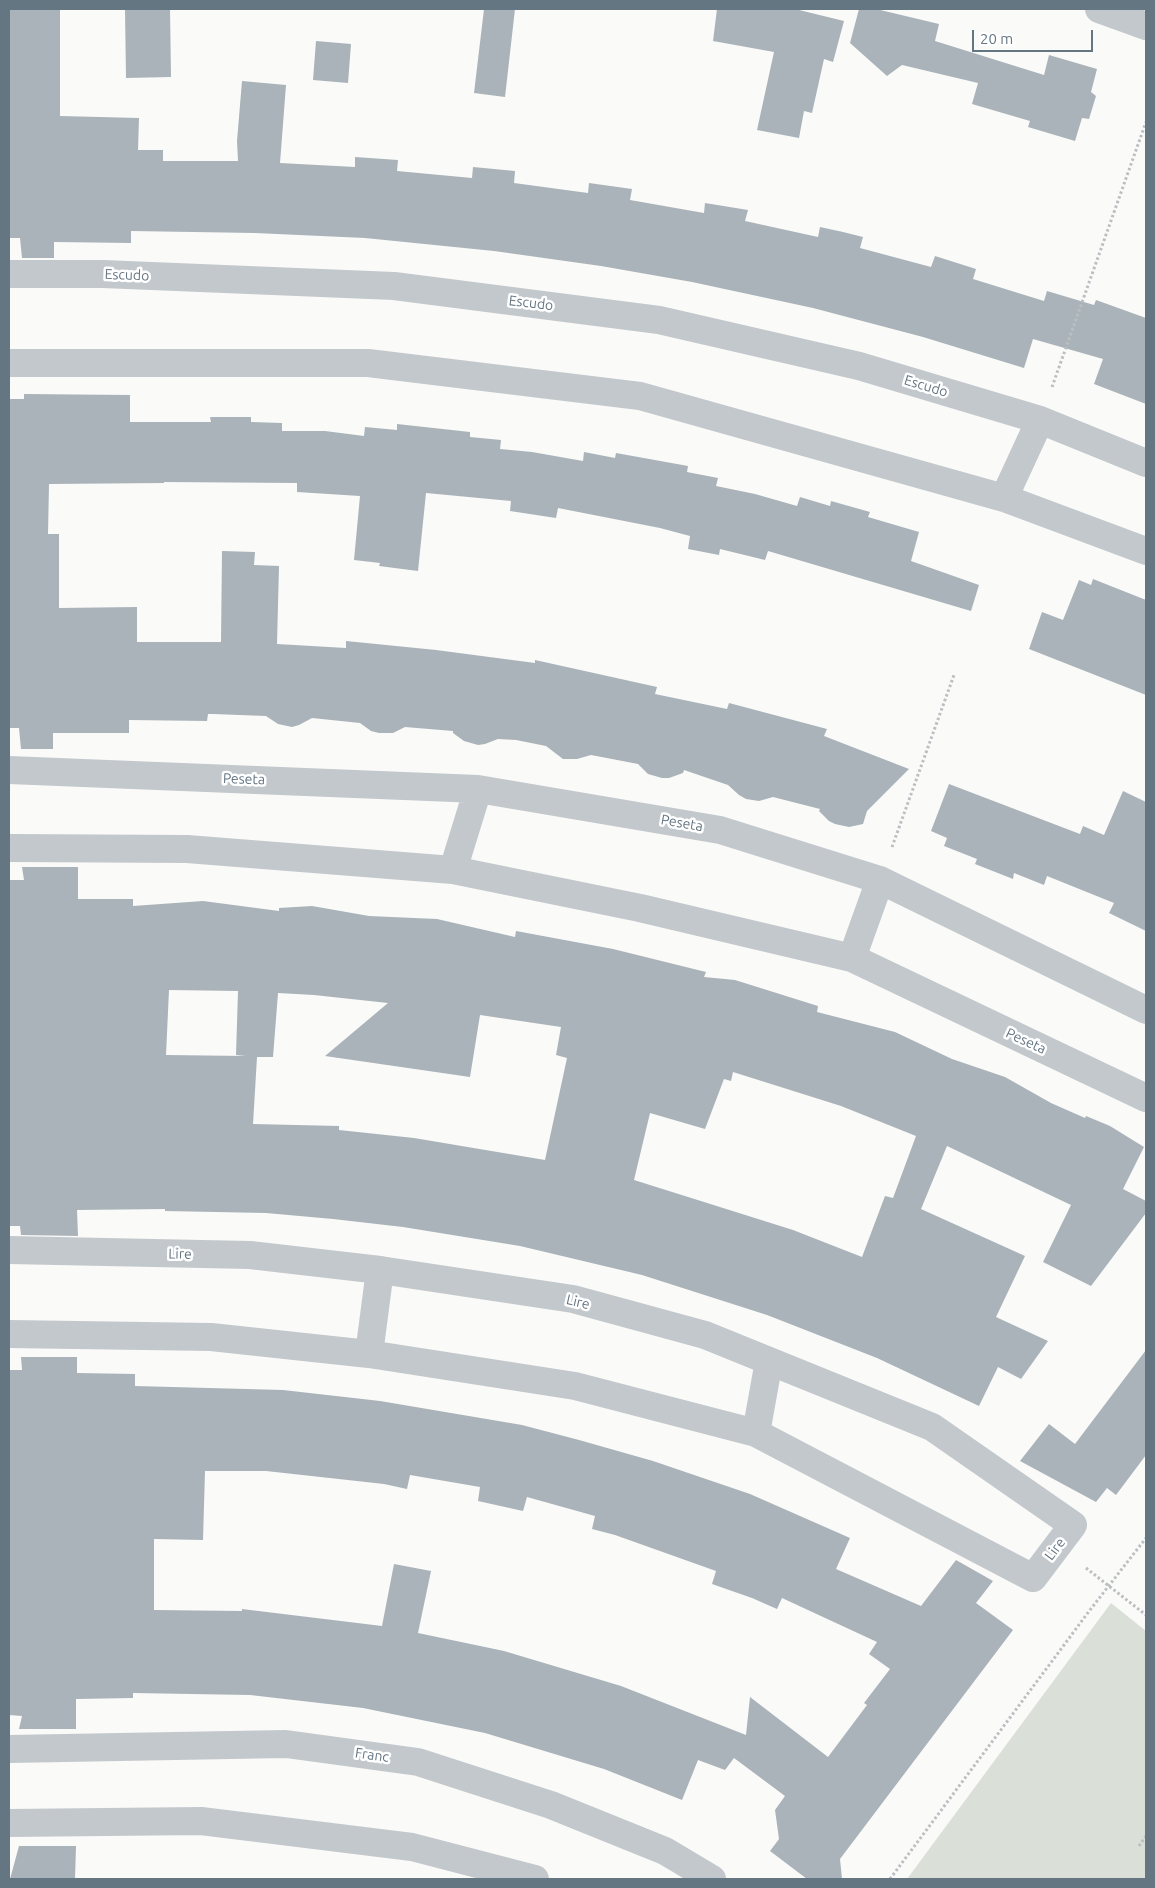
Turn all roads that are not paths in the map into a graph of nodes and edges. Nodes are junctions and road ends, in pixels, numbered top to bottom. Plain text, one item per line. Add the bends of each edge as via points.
1 (1099, 9) edge
2 (1146, 26) edge
3 (9, 274) edge
4 (9, 363) edge
5 (1040, 420) junction
6 (1146, 463) edge
7 (1004, 498) junction
8 (1146, 551) edge
9 (9, 770) edge
10 (478, 789) junction
11 (9, 848) edge
12 (453, 870) junction
13 (880, 880) junction
14 (852, 958) junction
15 (1146, 1010) edge
16 (1146, 1098) edge
17 (9, 1250) edge
18 (380, 1270) junction
19 (9, 1334) edge
20 (368, 1354) junction
21 (769, 1361) junction
22 (756, 1433) junction
23 (9, 1749) edge
24 (9, 1823) edge
25 (535, 1879) edge
26 (712, 1879) edge

1 - 2 street
3 - 5 street, Escudo via 103,274 394,286 659,320 859,366
4 - 7 street via 368,363 640,396
5 - 6 street, Escudo
5 - 7 street
7 - 8 street
9 - 10 street, Peseta
10 - 12 street
10 - 13 street, Peseta via 720,830
11 - 12 street, Peseta via 188,849
12 - 14 street, Peseta via 640,908
13 - 14 street
13 - 15 street, Peseta
14 - 16 street, Peseta
17 - 18 street, Lire via 250,1255
18 - 20 street
18 - 21 street, Lire via 573,1299 705,1335
19 - 20 street, Lire via 211,1337
20 - 22 street, Lire via 575,1386
21 - 22 street
21 - 22 street, Lire via 932,1427 1073,1525 1033,1578
23 - 26 street, Franc via 286,1744 418,1762 552,1805 665,1851
24 - 25 street via 201,1821 412,1847

